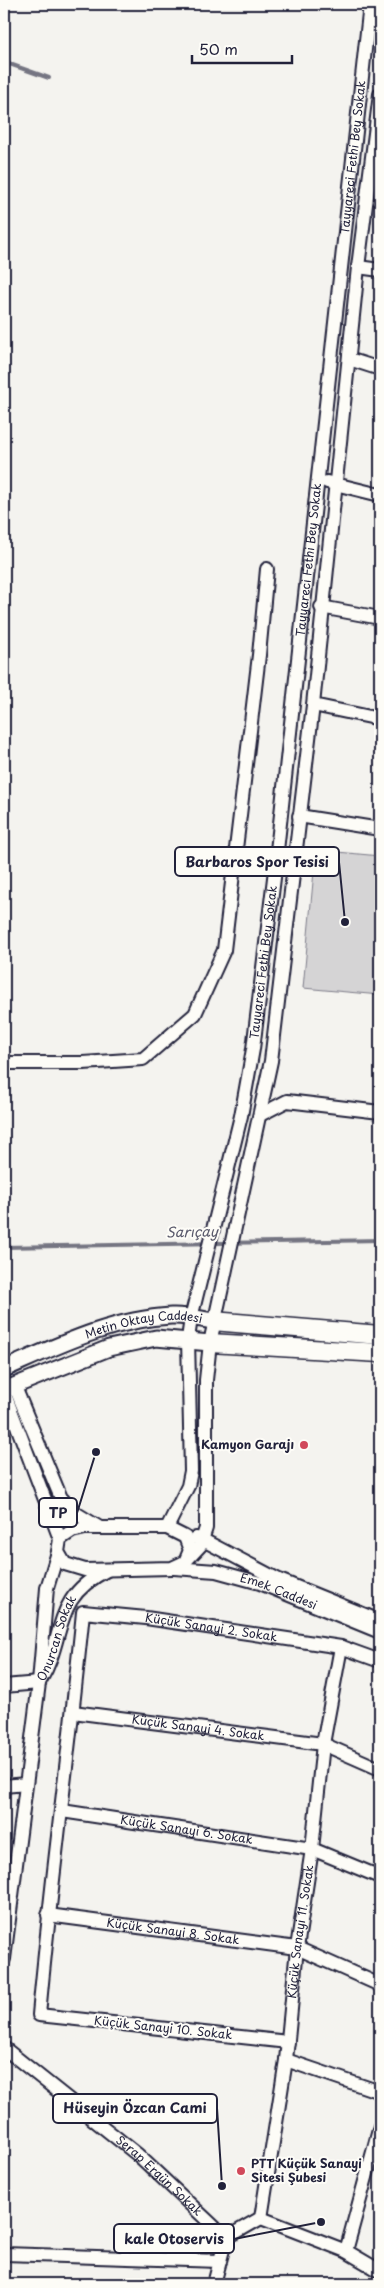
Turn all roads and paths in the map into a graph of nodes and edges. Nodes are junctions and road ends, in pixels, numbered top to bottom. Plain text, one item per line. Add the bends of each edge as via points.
1 (370, 4) edge
2 (380, 94) edge
3 (358, 267) junction
4 (380, 270) edge
5 (349, 359) junction
6 (380, 369) edge
7 (316, 480) junction
8 (334, 484) junction
9 (380, 495) edge
10 (267, 569) dead end
11 (322, 608) junction
12 (380, 618) edge
13 (313, 705) junction
14 (380, 719) edge
15 (299, 816) junction
16 (380, 829) edge
17 (4, 1063) edge
18 (380, 1112) edge
19 (260, 1115) junction
20 (191, 1315) junction
21 (214, 1317) junction
22 (380, 1335) edge
23 (188, 1339) junction
24 (210, 1343) junction
25 (380, 1353) edge
26 (4, 1369) edge
27 (8, 1390) edge
28 (100, 1528) junction
29 (167, 1528) junction
30 (180, 1533) junction
31 (60, 1539) junction
32 (202, 1540) junction
33 (58, 1552) junction
34 (185, 1562) junction
35 (172, 1568) junction
36 (109, 1570) junction
37 (380, 1621) edge
38 (380, 1632) edge
39 (340, 1646) junction
40 (380, 1661) edge
41 (39, 1683) junction
42 (4, 1686) edge
43 (73, 1712) junction
44 (324, 1744) junction
45 (380, 1769) edge
46 (26, 1784) junction
47 (4, 1786) edge
48 (62, 1811) junction
49 (312, 1849) junction
50 (380, 1877) edge
51 (7, 1909) edge
52 (48, 1915) junction
53 (297, 1948) junction
54 (4, 1959) edge
55 (380, 1985) edge
56 (288, 2042) junction
57 (4, 2048) edge
58 (286, 2060) junction
59 (380, 2092) edge
60 (380, 2126) edge
61 (261, 2218) junction
62 (226, 2238) junction
63 (346, 2251) junction
64 (4, 2254) edge
65 (220, 2261) junction
66 (380, 2271) edge
67 (214, 2284) edge

1 - 7 street, Tayyareci Fethi Bey Sokak
2 - 3 street, Tayyareci Fethi Bey Sokak
3 - 4 street
3 - 5 street, Tayyareci Fethi Bey Sokak
5 - 6 street
5 - 8 street, Tayyareci Fethi Bey Sokak
7 - 8 street
7 - 20 street, Tayyareci Fethi Bey Sokak via 253,1049 241,1116
8 - 9 street
8 - 11 street, Tayyareci Fethi Bey Sokak
10 - 17 street via 224,950 195,1014 143,1059 83,1064
11 - 12 street
11 - 13 street, Tayyareci Fethi Bey Sokak
13 - 14 street
13 - 15 street, Tayyareci Fethi Bey Sokak
15 - 16 street
15 - 19 street, Tayyareci Fethi Bey Sokak via 271,1061
18 - 19 street via 287,1101
19 - 21 street, Tayyareci Fethi Bey Sokak
20 - 21 street, Metin Oktay Caddesi
20 - 23 street, Tayyareci Fethi Bey Sokak
20 - 26 street, Metin Oktay Caddesi via 138,1320 109,1327
21 - 22 main road, Metin Oktay Caddesi
21 - 24 street, Tayyareci Fethi Bey Sokak
23 - 24 street, Metin Oktay Caddesi
23 - 27 street, Metin Oktay Caddesi via 156,1338 109,1348
23 - 29 street, Tayyareci Fethi Bey Sokak via 191,1471 188,1486
24 - 25 main road, Metin Oktay Caddesi
24 - 32 street, Tayyareci Fethi Bey Sokak via 206,1380 206,1528
27 - 28 street via 61,1498 77,1514
27 - 31 street
28 - 29 street
28 - 31 street via 78,1529
29 - 30 street
30 - 32 street
30 - 34 street via 189,1543
31 - 33 street, Onurcan Sokak
32 - 34 street
32 - 37 street via 279,1580
33 - 36 street, Emek Caddesi via 60,1559 71,1567
33 - 41 street, Onurcan Sokak via 47,1588
34 - 35 street
35 - 36 street, Emek Caddesi
35 - 38 street, Emek Caddesi via 216,1571 260,1583
36 - 41 street, Onurcan Sokak via 94,1577 68,1603 50,1665
39 - 40 street, Küçük Sanayi 2. Sokak
39 - 43 street, Küçük Sanayi 2. Sokak via 83,1612
39 - 44 street, Küçük Sanayi 11. Sokak
41 - 42 street
41 - 46 street
43 - 44 street, Küçük Sanayi 4. Sokak
43 - 48 street
44 - 45 street, Küçük Sanayi 4. Sokak
44 - 49 street, Küçük Sanayi 11. Sokak
46 - 47 street
46 - 51 street
48 - 49 street, Küçük Sanayi 6. Sokak
48 - 52 street
49 - 50 street, Küçük Sanayi 6. Sokak
49 - 53 street, Küçük Sanayi 11. Sokak
51 - 54 street
52 - 53 street, Küçük Sanayi 8. Sokak
52 - 56 street, Küçük Sanayi 10. Sokak via 39,2014
53 - 55 street, Küçük Sanayi 8. Sokak
53 - 56 street, Küçük Sanayi 11. Sokak
56 - 58 street, Küçük Sanayi 11. Sokak
57 - 62 street, Serap Ergün Sokak via 138,2155
58 - 59 street
58 - 61 street, Küçük Sanayi 11. Sokak
60 - 63 street
61 - 62 street
61 - 63 street
62 - 65 street
63 - 66 street
64 - 65 street
65 - 67 street

